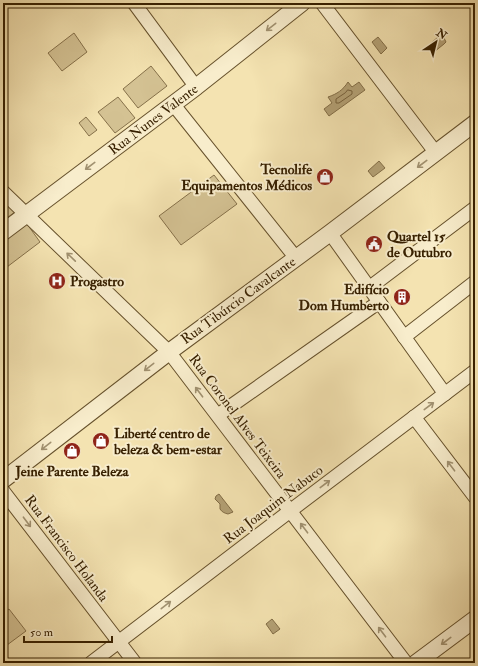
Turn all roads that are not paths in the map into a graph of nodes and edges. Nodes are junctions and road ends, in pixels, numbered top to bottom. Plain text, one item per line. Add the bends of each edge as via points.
1 (134, 3) edge
2 (302, 3) edge
3 (322, 3) edge
4 (196, 87) junction
5 (173, 104) junction
6 (475, 123) edge
7 (436, 153) junction
8 (3, 192) edge
9 (475, 208) edge
10 (27, 214) junction
11 (3, 232) edge
12 (330, 233) junction
13 (296, 258) junction
14 (475, 282) edge
15 (369, 288) junction
16 (379, 302) junction
17 (404, 337) junction
18 (169, 352) junction
19 (475, 371) edge
20 (445, 394) junction
21 (218, 415) junction
22 (414, 417) junction
23 (3, 480) edge
24 (3, 491) edge
25 (475, 497) edge
26 (290, 511) junction
27 (475, 619) edge
28 (118, 642) junction
29 (91, 663) edge
30 (135, 663) edge
31 (406, 663) edge
32 (416, 663) edge

1 - 4 street
2 -> 4 street, Rua Nunes Valente
3 - 7 street
4 - 5 street, Rua Nunes Valente
5 -> 10 street, Rua Nunes Valente
5 - 13 street
6 - 7 street, Rua Tibúrcio Cavalcante
7 -> 12 street, Rua Tibúrcio Cavalcante
8 - 10 street, Rua Coronel Alves Teixeira
9 - 15 street
10 - 11 street, Rua Nunes Valente
18 -> 10 street, Rua Coronel Alves Teixeira
12 - 13 street, Rua Tibúrcio Cavalcante
12 - 15 street
13 - 18 street, Rua Tibúrcio Cavalcante
14 - 17 street
15 - 16 street
16 - 17 street
16 - 21 street
17 - 20 street
21 -> 18 street, Rua Coronel Alves Teixeira
18 -> 23 street, Rua Tibúrcio Cavalcante
19 - 20 street, Rua Joaquim Nabuco
22 -> 20 street, Rua Joaquim Nabuco
21 - 26 street, Rua Coronel Alves Teixeira
25 -> 22 street
26 -> 22 street, Rua Joaquim Nabuco
24 -> 28 street, Rua Francisco Holanda
28 -> 26 street, Rua Joaquim Nabuco
31 -> 26 street, Rua Coronel Alves Teixeira
27 -> 32 street
28 - 29 street, Rua Joaquim Nabuco
28 - 30 street, Rua Francisco Holanda

